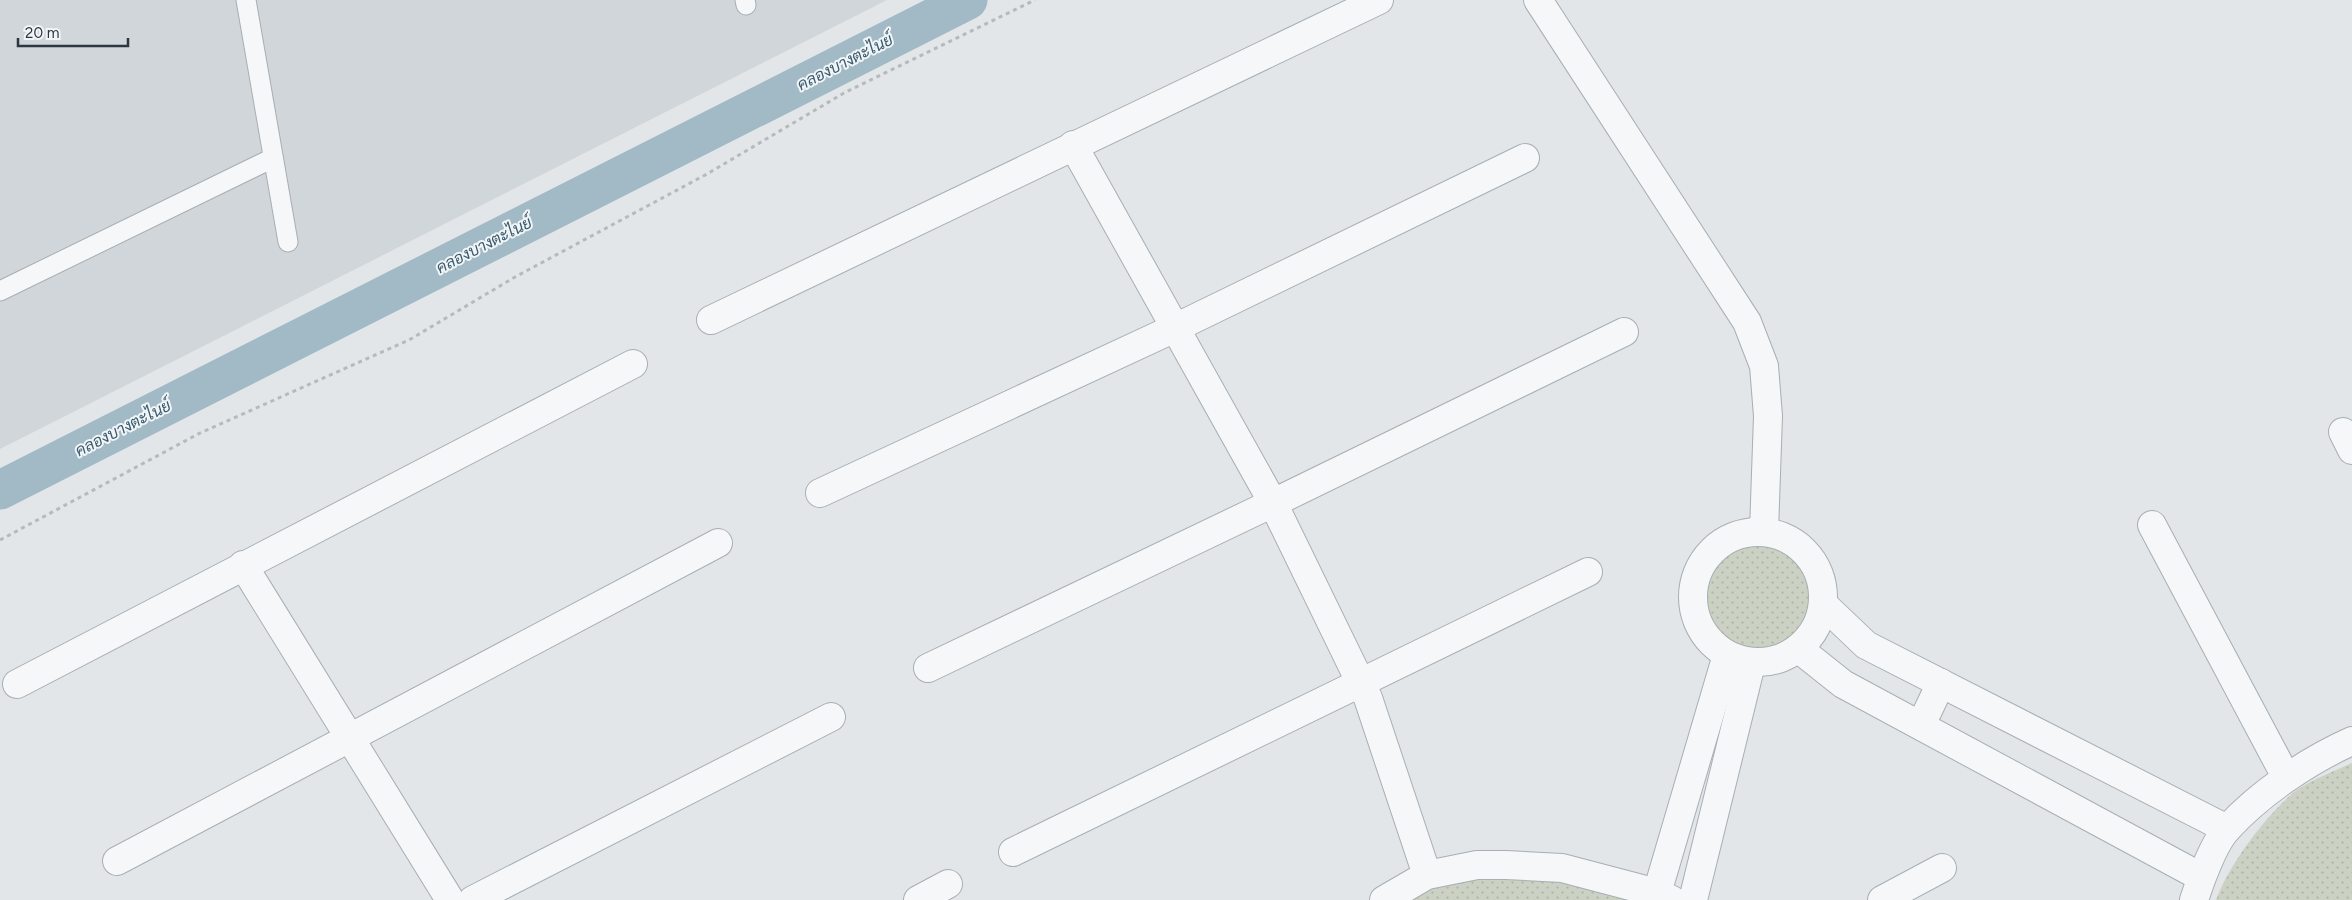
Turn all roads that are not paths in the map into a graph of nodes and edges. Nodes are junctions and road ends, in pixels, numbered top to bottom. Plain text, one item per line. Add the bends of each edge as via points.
1 (246, 0) edge
2 (1379, 0) edge
3 (1538, 0) edge
4 (1073, 145) junction
5 (273, 158) junction
6 (1525, 158) dead end
7 (288, 242) dead end
8 (0, 291) edge
9 (711, 320) dead end
10 (1175, 328) junction
11 (1624, 332) dead end
12 (633, 364) dead end
13 (820, 493) dead end
14 (1273, 504) junction
15 (2152, 524) dead end
16 (1764, 531) junction
17 (718, 544) dead end
18 (243, 565) junction
19 (1588, 572) dead end
20 (1823, 604) junction
21 (1799, 649) junction
22 (1739, 659) junction
23 (928, 668) dead end
24 (1941, 683) junction
25 (17, 684) dead end
26 (1361, 684) junction
27 (831, 717) dead end
28 (1921, 725) junction
29 (349, 736) junction
30 (2352, 741) edge
31 (2286, 777) junction
32 (2227, 829) junction
33 (1013, 852) dead end
34 (117, 861) dead end
35 (1942, 868) dead end
36 (1426, 875) junction
37 (948, 884) dead end
38 (2198, 888) edge
39 (1665, 896) edge
40 (450, 900) edge
41 (473, 900) edge
42 (918, 900) edge
43 (1384, 900) edge
44 (1693, 900) edge
45 (1882, 900) edge

1 - 5 lane
2 - 4 street
3 - 16 street via 1747,322 1764,366 1768,416
4 - 9 street
4 - 10 street
5 - 7 lane
5 - 8 lane
6 - 10 street
10 - 13 street
10 - 14 street
11 - 14 street
12 - 18 street
14 - 23 street
14 - 26 street
15 - 31 street
16 - 20 street via 1790,540 1808,555 1820,579
16 - 22 street via 1738,534 1715,546 1699,568 1691,591 1706,640
17 - 29 street
18 - 25 street
18 - 29 street
19 - 26 street
20 - 21 street via 1815,628
20 - 24 street via 1866,645
21 - 22 street via 1778,660
21 - 28 street via 1843,684
22 - 39 street
22 - 44 street
24 - 28 street
24 - 32 street
26 - 33 street
26 - 36 street
27 - 41 street
28 - 38 street
29 - 34 street
29 - 40 street
30 - 31 street
31 - 32 street
32 - 38 street
35 - 45 street
36 - 39 street via 1477,865 1562,868
36 - 43 street
37 - 42 street

